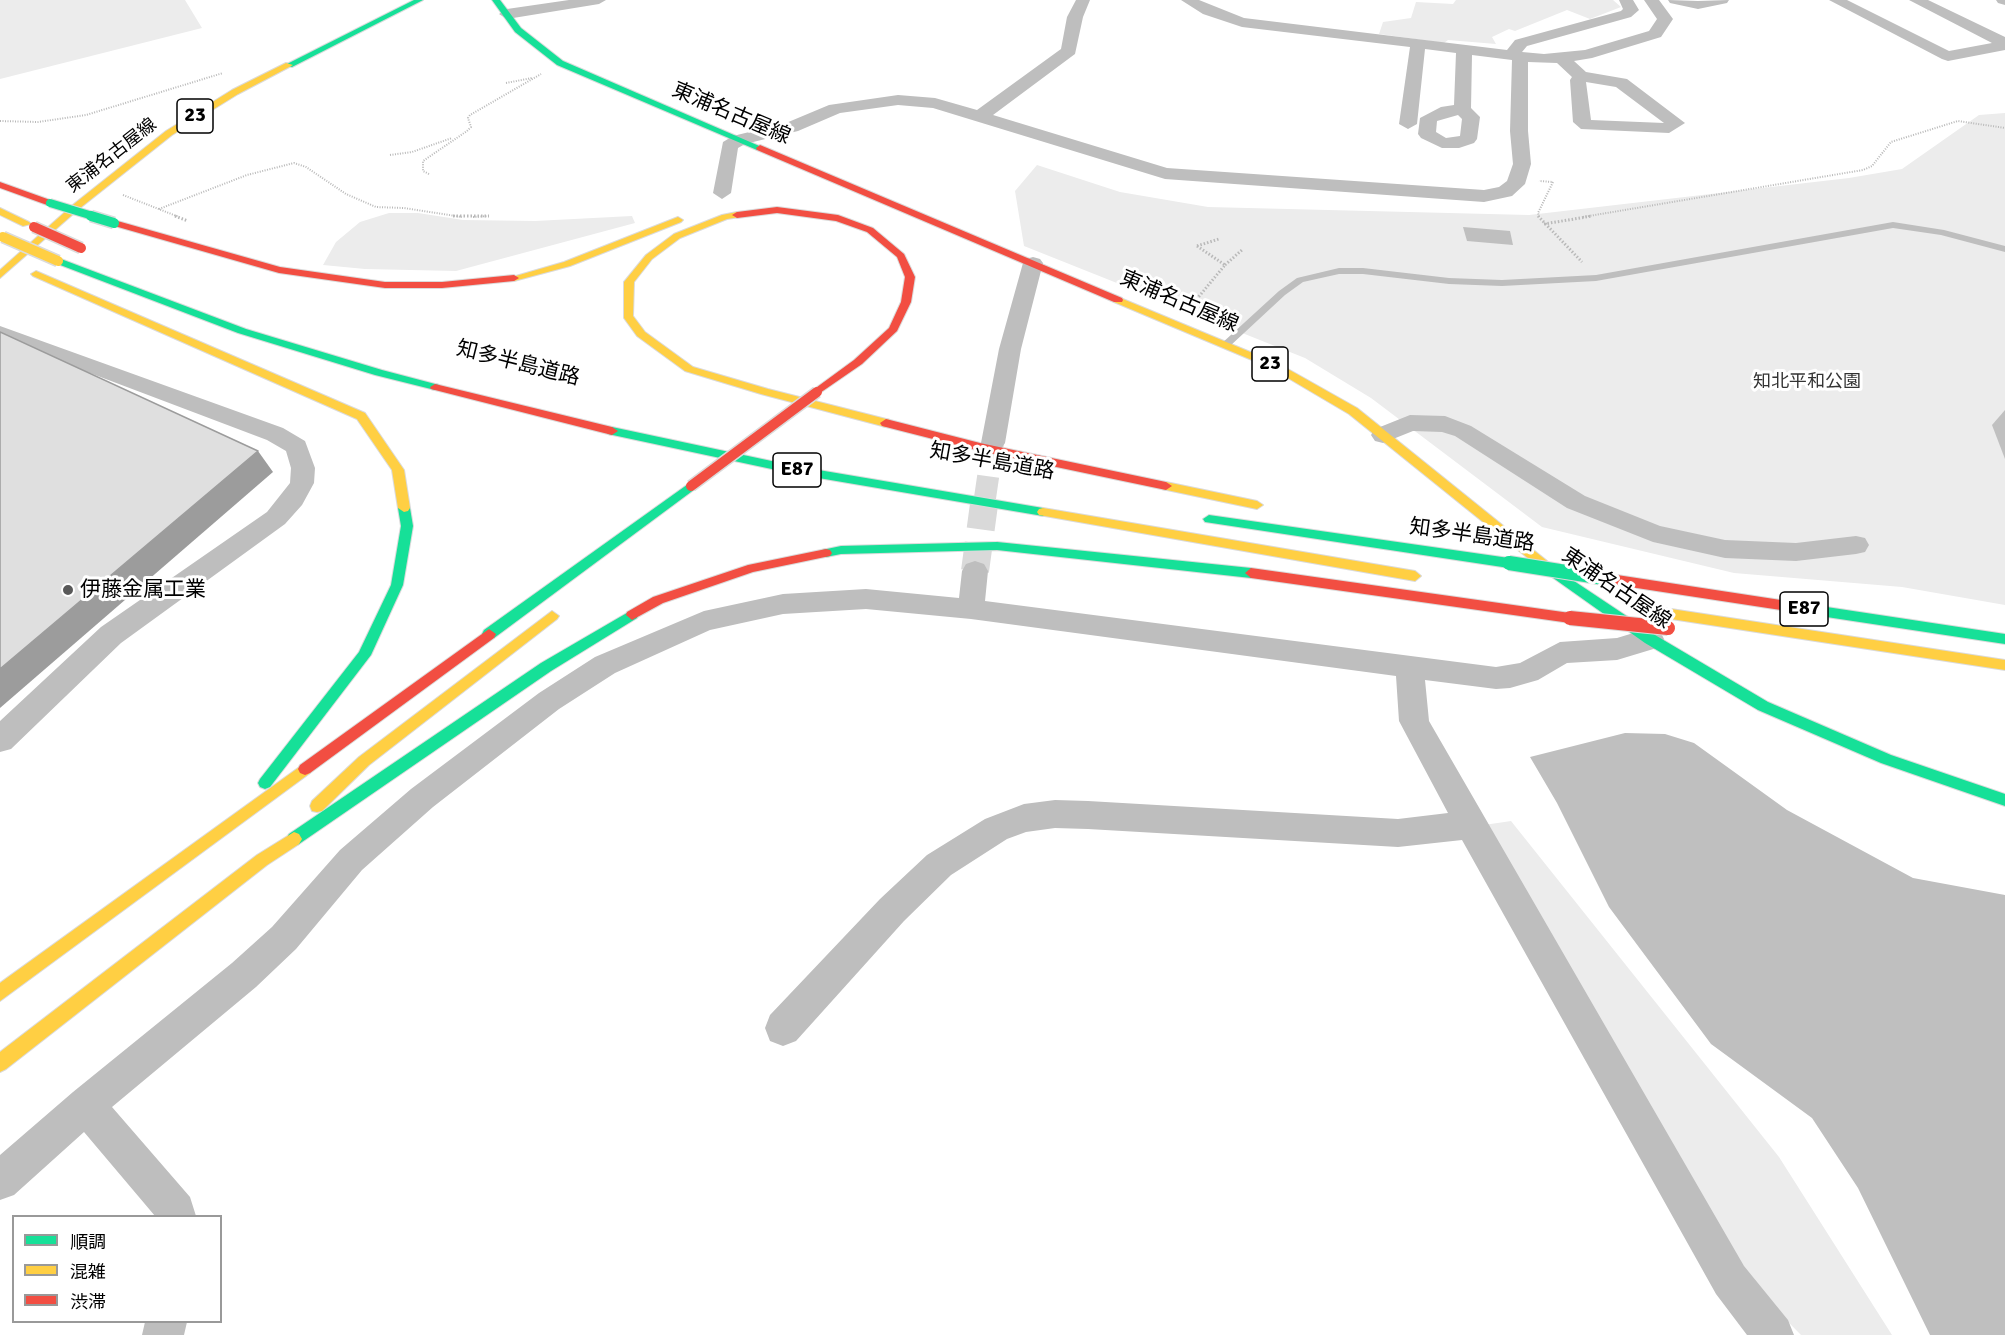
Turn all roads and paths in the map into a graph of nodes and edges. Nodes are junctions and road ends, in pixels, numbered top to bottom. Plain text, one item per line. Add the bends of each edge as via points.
1 (419, 0) edge
2 (496, 0) edge
3 (599, 0) edge
4 (1083, 0) edge
5 (1188, 0) edge
6 (1626, 0) edge
7 (1651, 0) edge
8 (1675, 0) edge
9 (1722, 0) edge
10 (1836, 0) edge
11 (1917, 0) edge
12 (507, 14) junction
13 (1418, 44) junction
14 (2005, 44) edge
15 (1464, 49) junction
16 (1516, 55) junction
17 (1562, 58) junction
18 (560, 63) junction
19 (275, 71) junction
20 (1581, 76) junction
21 (533, 78) junction
22 (506, 83) dead end
23 (1462, 110) dead end
24 (979, 117) junction
25 (0, 121) edge
26 (1408, 124) dead end
27 (2005, 128) edge
28 (455, 138) junction
29 (739, 140) junction
30 (390, 155) dead end
31 (429, 174) dead end
32 (1517, 180) junction
33 (0, 185) edge
34 (722, 193) dead end
35 (159, 209) dead end
36 (0, 211) edge
37 (489, 216) dead end
38 (885, 224) dead end
39 (1544, 224) junction
40 (1, 236) edge
41 (1219, 239) dead end
42 (1244, 249) dead end
43 (2005, 249) edge
44 (85, 250) dead end
45 (0, 257) edge
46 (1033, 263) junction
47 (1225, 266) junction
48 (0, 275) edge
49 (1598, 277) junction
50 (909, 328) dead end
51 (0, 332) edge
52 (1231, 339) junction
53 (810, 417) dead end
54 (734, 434) dead end
55 (1383, 435) junction
56 (993, 442) tunnel mouth
57 (778, 443) dead end
58 (766, 452) dead end
59 (740, 472) dead end
60 (1276, 508) dead end
61 (1194, 517) dead end
62 (1405, 532) dead end
63 (1856, 544) dead end
64 (1474, 558) junction
65 (975, 571) tunnel mouth
66 (1430, 578) dead end
67 (1567, 598) dead end
68 (565, 605) dead end
69 (971, 609) junction
70 (1659, 634) junction
71 (2005, 639) edge
72 (1846, 641) junction
73 (2005, 665) edge
74 (1409, 666) junction
75 (0, 740) edge
76 (2005, 800) edge
77 (229, 825) junction
78 (1469, 825) junction
79 (262, 860) junction
80 (0, 993) edge
81 (783, 1028) dead end
82 (0, 1063) edge
83 (86, 1105) junction
84 (0, 1181) edge
85 (176, 1215) edge
86 (1773, 1335) edge

1 - 19 main road, 東浦名古屋線 / 23
2 - 12 main road, 東浦名古屋線 / 23
3 - 12 street
4 - 24 street via 1075,17 1069,51
5 - 13 street via 1208,11 1242,21
6 - 16 street via 1631,10 1626,14 1521,44
7 - 17 street via 1665,19 1655,34 1587,55
8 - 9 street via 1698,5
10 - 14 street via 1948,56
11 - 14 street
12 - 18 main road, 東浦名古屋線 / 23 via 518,30
13 - 15 street
13 - 26 street
15 - 16 street
15 - 23 street
16 - 17 street
16 - 32 street via 1522,164
17 - 20 street
18 - 21 path
18 - 29 main road, 東浦名古屋線 / 23
19 - 25 path via 253,67 232,70 136,102 65,119
19 - 48 main road, 東浦名古屋線 / 23 via 210,106 133,160
20 - 20 street via 1578,80 1582,122 1587,125 1669,128 1676,123 1621,83
21 - 22 path
21 - 28 path via 470,115 471,127
24 - 29 street via 935,103 898,100 836,109 792,127
24 - 32 street via 1165,173 1484,196 1505,192
27 - 39 path via 1958,121 1891,142 1872,166 1863,170
28 - 30 path
28 - 31 path via 423,161 423,171
29 - 34 street via 729,146
29 - 46 main road, 東浦名古屋線 / 23
32 - 39 path via 1553,182 1538,213
33 - 38 main road, bridge via 114,223 279,270 385,285 508,279 567,264 681,219 736,205 771,201 828,204 866,213
35 - 37 path via 247,175 294,163 345,194 376,207 466,218
36 - 44 main road, bridge
39 - 49 path
40 - 66 main road, 知多半島道路 / E87, bridge via 242,331 368,370 625,434 795,470
41 - 47 path via 1197,246
42 - 47 path
43 - 49 lane via 1941,232 1893,225
45 - 77 main road via 361,416 398,470 407,526 396,585 364,655 284,762
46 - 52 main road, 東浦名古屋線 / 23
46 - 56 street via 1010,349
47 - 52 path via 1196,300 1199,308
49 - 52 lane via 1502,283 1363,271 1317,274 1282,293
50 - 53 main road via 887,355
51 - 75 street via 275,434 297,447 303,468 302,483 276,518 111,635
52 - 55 main road, 東浦名古屋線 / 23 via 1353,411
54 - 57 main road, E87
55 - 63 street via 1410,423 1446,424 1464,431 1576,502 1653,533 1690,543 1725,549 1796,552
55 - 70 main road, 東浦名古屋線 / 23 via 1533,559
58 - 59 main road
60 - 77 main road, bridge via 980,447 765,392 689,369 641,334 628,316 629,282 649,257 677,236 725,217 777,210 838,218 870,230 901,256 910,277 906,302 893,329 858,362 817,392 691,486
61 - 64 main road, 知多半島道路 / E87
62 - 64 main road
64 - 71 main road, 知多半島道路 / E87, bridge
65 - 69 street
67 - 72 main road, E87
68 - 79 main road via 364,761
69 - 74 street
69 - 83 street via 866,599 783,604 704,621 605,665 549,701 422,798 351,860 284,938 244,975
70 - 72 main road
70 - 74 street via 1617,649 1560,653 1528,672 1510,677
70 - 76 main road, 東浦名古屋線 / 23 via 1763,706 1886,759
70 - 79 main road, bridge via 1220,569 997,546 841,550 752,568 658,600 546,667
72 - 73 main road, E87
74 - 78 street via 1414,721
77 - 80 main road
78 - 81 street via 1398,833 1088,815 1024,818 996,830 939,865
78 - 86 street via 1730,1280
79 - 82 main road
83 - 84 street
83 - 85 street via 177,1211

